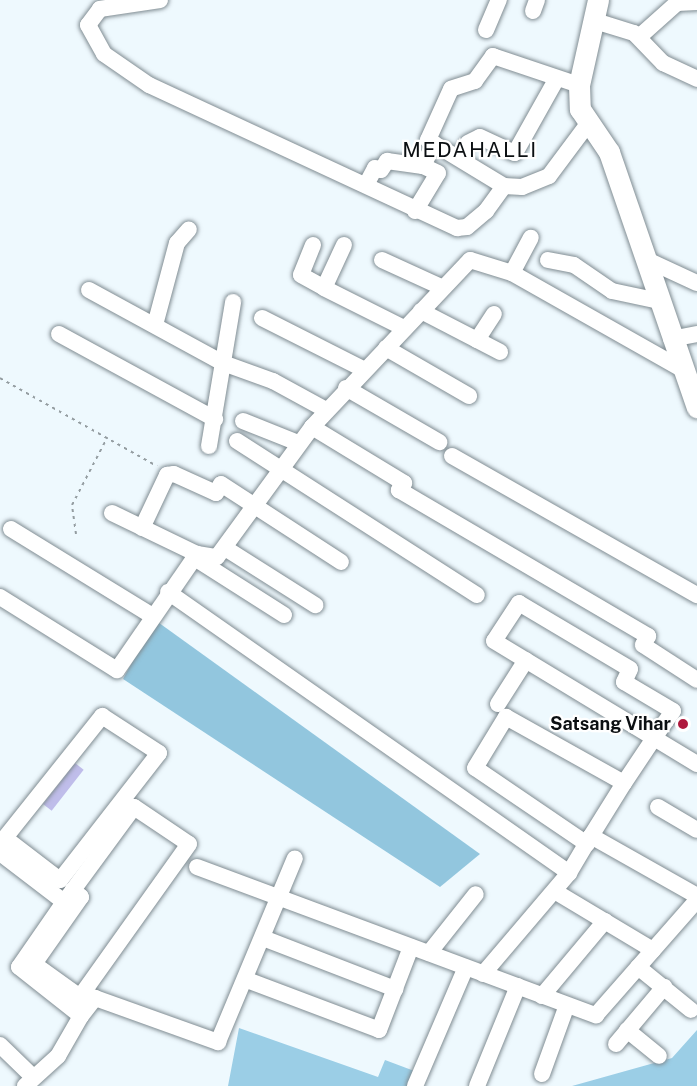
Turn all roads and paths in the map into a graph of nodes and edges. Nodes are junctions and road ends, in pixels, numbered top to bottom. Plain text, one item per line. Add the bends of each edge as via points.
1 (160, 0) edge
2 (499, 0) edge
3 (598, 0) edge
4 (697, 2) edge
5 (595, 21) junction
6 (486, 30) dead end
7 (639, 37) junction
8 (697, 79) edge
9 (556, 80) junction
10 (579, 86) junction
11 (587, 124) junction
12 (434, 143) junction
13 (459, 158) junction
14 (423, 166) junction
15 (366, 185) junction
16 (504, 186) junction
17 (415, 211) junction
18 (189, 229) dead end
19 (531, 238) dead end
20 (313, 245) dead end
21 (344, 245) dead end
22 (645, 259) junction
23 (382, 260) dead end
24 (548, 260) dead end
25 (512, 273) junction
26 (697, 283) edge
27 (441, 287) junction
28 (324, 288) junction
29 (89, 290) dead end
30 (659, 301) junction
31 (233, 302) dead end
32 (421, 310) junction
33 (494, 314) dead end
34 (262, 318) dead end
35 (155, 326) junction
36 (404, 328) junction
37 (59, 334) dead end
38 (697, 334) edge
39 (671, 339) junction
40 (477, 340) junction
41 (386, 348) junction
42 (500, 352) dead end
43 (223, 363) junction
44 (682, 369) junction
45 (365, 370) junction
46 (0, 378) edge
47 (346, 388) junction
48 (469, 396) dead end
49 (695, 396) edge
50 (326, 410) junction
51 (215, 419) junction
52 (243, 422) dead end
53 (312, 427) junction
54 (107, 438) junction
55 (237, 441) dead end
56 (438, 442) dead end
57 (298, 443) junction
58 (209, 446) dead end
59 (452, 456) dead end
60 (280, 469) junction
61 (167, 475) junction
62 (254, 506) junction
63 (112, 513) dead end
64 (142, 528) junction
65 (11, 529) dead end
66 (76, 534) dead end
67 (225, 548) junction
68 (195, 555) junction
69 (341, 562) dead end
70 (168, 592) junction
71 (477, 595) dead end
72 (697, 595) edge
73 (0, 597) edge
74 (315, 605) dead end
75 (151, 615) junction
76 (284, 615) dead end
77 (526, 660) junction
78 (697, 680) edge
79 (498, 704) dead end
80 (654, 738) junction
81 (697, 764) edge
82 (624, 783) junction
83 (657, 807) dead end
84 (697, 830) edge
85 (589, 840) junction
86 (2, 845) edge
87 (295, 858) dead end
88 (197, 867) dead end
89 (569, 873) junction
90 (556, 892) junction
91 (476, 894) dead end
92 (68, 896) junction
93 (278, 897) junction
94 (697, 898) edge
95 (604, 921) junction
96 (263, 938) junction
97 (411, 947) junction
98 (653, 950) junction
99 (429, 953) junction
100 (466, 967) junction
101 (638, 967) junction
102 (483, 974) junction
103 (247, 980) junction
104 (518, 987) junction
105 (664, 987) junction
106 (395, 988) junction
107 (542, 996) junction
108 (567, 1005) junction
109 (691, 1010) dead end
110 (81, 1016) junction
111 (627, 1030) junction
112 (616, 1044) dead end
113 (0, 1045) edge
114 (659, 1056) dead end
115 (542, 1074) dead end
116 (29, 1081) edge
117 (416, 1086) edge
118 (477, 1086) edge

1 - 15 street via 100,9 92,16 91,34 104,54 149,85
2 - 6 street
3 - 5 main road
4 - 7 street via 677,3
5 - 7 street
5 - 10 main road
7 - 8 street via 663,63
9 - 10 street
9 - 12 street via 493,56 475,81 451,89 428,140
9 - 13 street via 515,153 480,137 468,142
10 - 11 main road
11 - 16 street via 549,176 522,187
11 - 22 main road via 609,153
12 - 13 street
12 - 14 street
13 - 16 street
14 - 15 street via 387,161 381,170 375,168
14 - 17 street via 438,173
15 - 17 street
16 - 17 street via 467,227
18 - 35 street via 177,243
19 - 25 street
20 - 28 street via 301,275
21 - 28 street
22 - 26 street
22 - 30 main road
23 - 27 street
24 - 30 street via 574,265 612,291
25 - 27 street via 470,260
25 - 44 street
27 - 32 street
28 - 36 street
29 - 35 street
30 - 39 main road
31 - 43 street
32 - 36 street
32 - 40 street
33 - 40 street
34 - 45 street
35 - 43 street
36 - 41 street
37 - 51 street
38 - 39 street
39 - 44 main road
40 - 42 street
41 - 45 street
41 - 48 street
43 - 50 street via 273,381
43 - 51 street
44 - 49 main road
45 - 47 street
46 - 54 path
47 - 50 street
47 - 56 street
50 - 53 street
51 - 58 street
52 - 57 street
53 - 57 street
53 - 78 street via 404,483 399,490 648,636 643,645
54 - 61 path
54 - 66 path via 72,505
55 - 60 street
57 - 60 street
59 - 72 street
60 - 62 street
60 - 71 street
61 - 62 street via 216,493 221,484
61 - 64 street
62 - 67 street
62 - 69 street
63 - 64 street
64 - 68 street
65 - 75 street
67 - 68 street via 217,557
67 - 74 street
68 - 70 street
68 - 76 street
70 - 75 street
70 - 89 street
73 - 75 street via 117,670
77 - 79 street
77 - 80 street
77 - 80 street via 494,641 519,603 630,669 624,682 673,711
80 - 81 street
80 - 82 street
82 - 85 street
82 - 85 street via 506,717 475,768
83 - 84 street
85 - 89 street
85 - 94 street
86 - 86 street via 102,716 159,753 60,880
86 - 92 street
87 - 93 street
88 - 93 street
89 - 90 street
90 - 95 street
90 - 102 street
91 - 99 street
92 - 92 street via 134,807 189,844 80,997 34,964 81,897
92 - 110 street via 19,967
93 - 96 street
93 - 97 street
94 - 98 street
95 - 98 street
95 - 107 street
96 - 103 street
96 - 106 street
97 - 99 street
97 - 106 street
98 - 101 street
99 - 100 street
100 - 102 street
100 - 117 street
101 - 105 street
101 - 108 street via 596,1016
102 - 104 street
103 - 106 street via 379,1030
103 - 110 street via 218,1042 95,998
104 - 107 street
104 - 118 street
105 - 109 street
105 - 111 street
107 - 108 street
108 - 115 street
110 - 116 street via 58,1056
111 - 112 street
111 - 114 street
113 - 116 street

